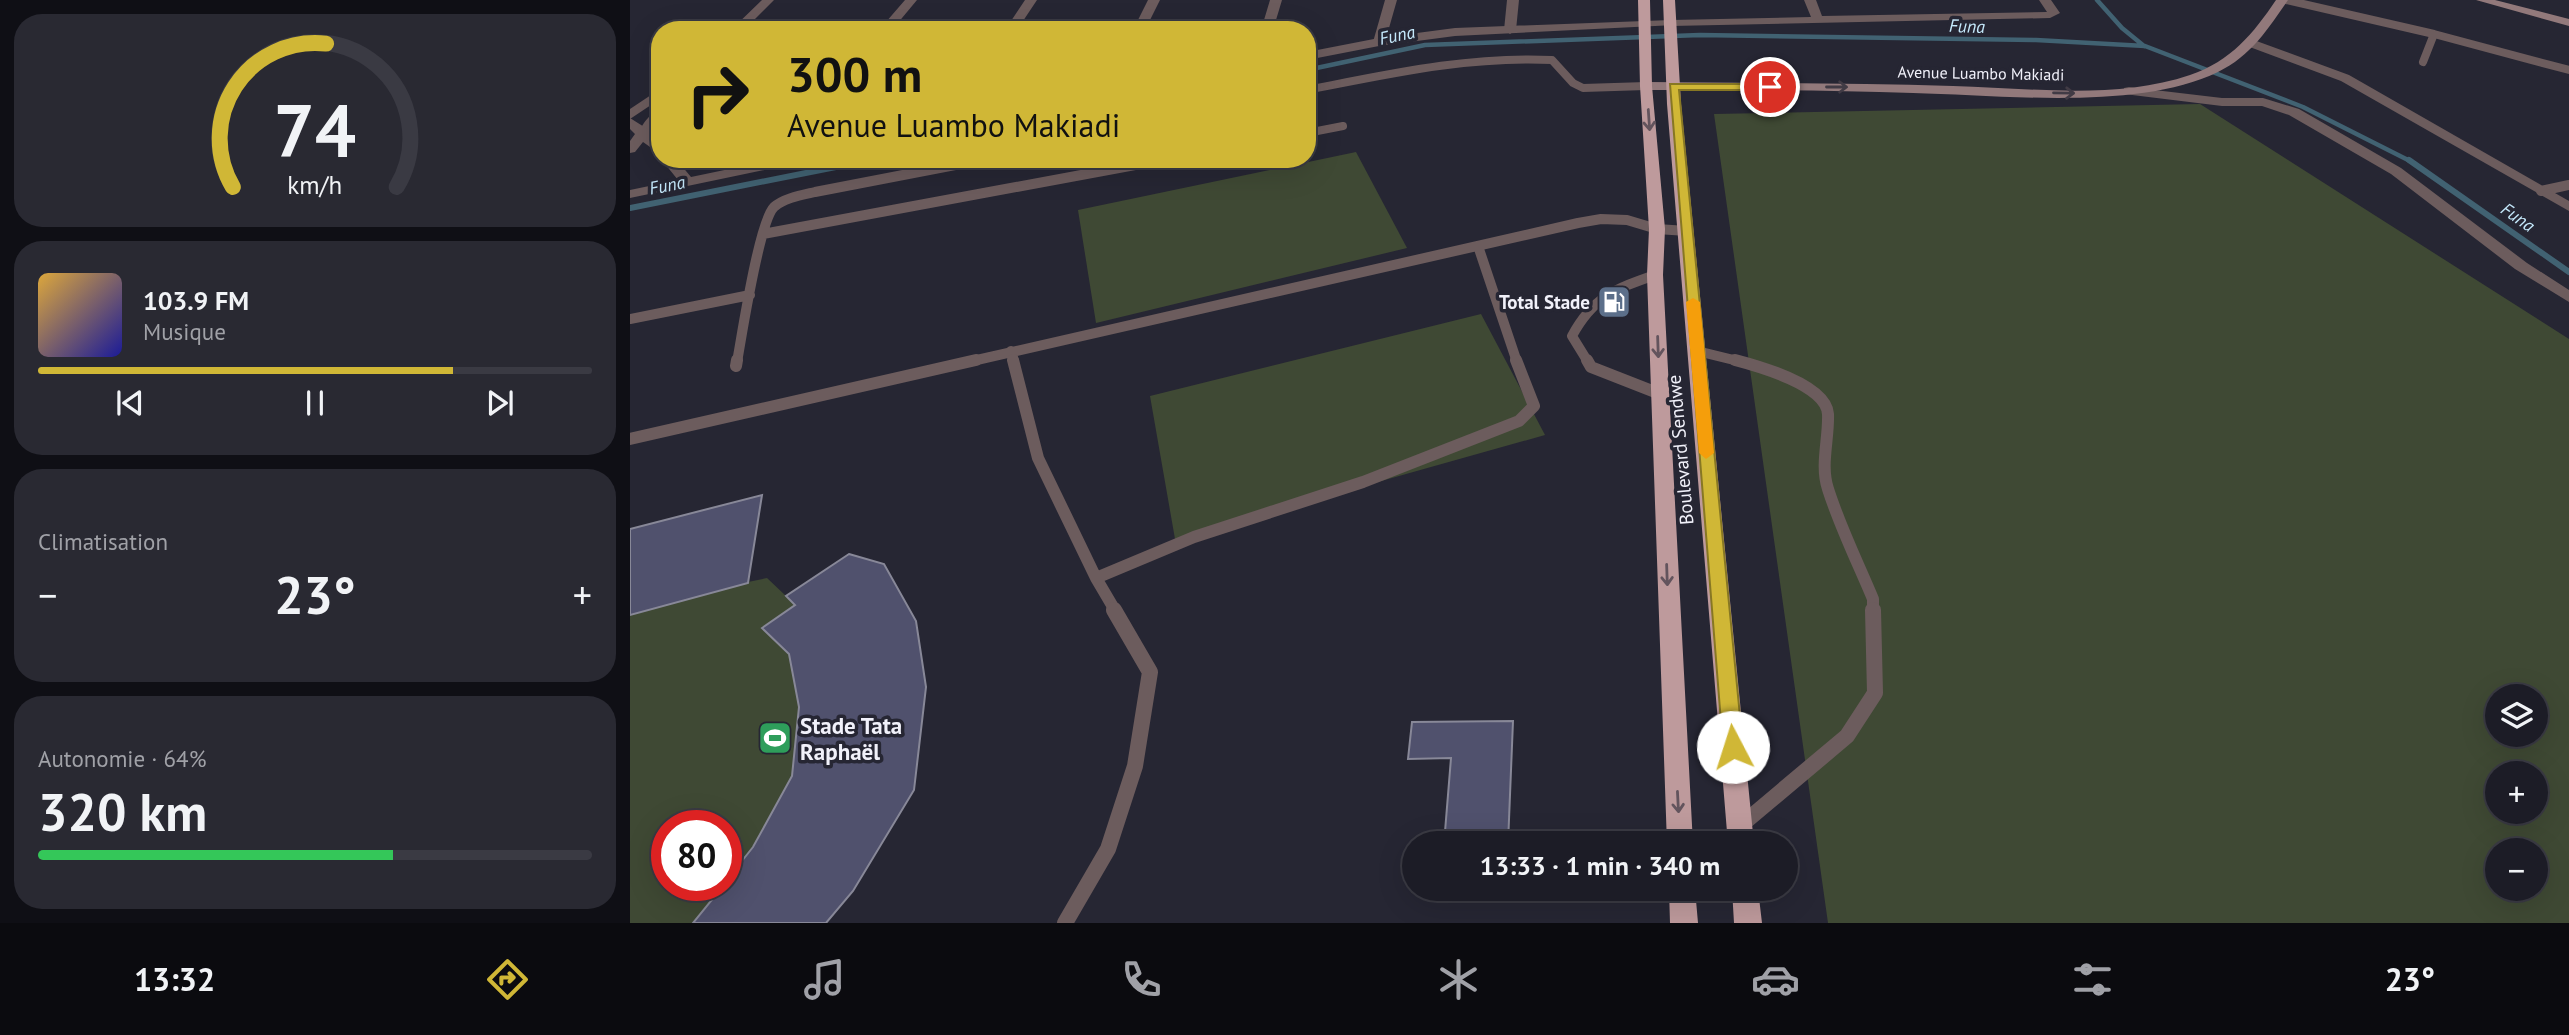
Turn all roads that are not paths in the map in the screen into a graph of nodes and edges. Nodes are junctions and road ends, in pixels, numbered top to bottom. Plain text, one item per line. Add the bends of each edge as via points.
1 (768, 0) edge
2 (911, 0) edge
3 (1031, 0) edge
4 (1154, 0) edge
5 (1276, 0) edge
6 (1391, 0) edge
7 (1513, 0) edge
8 (1644, 0) edge
9 (1670, 0) edge
10 (1810, 0) edge
11 (2045, 0) edge
12 (2284, 0) edge
13 (2482, 0) edge
14 (746, 21) edge
15 (893, 21) edge
16 (1017, 21) edge
17 (1144, 21) edge
18 (1270, 21) edge
19 (1818, 22) junction
20 (2569, 23) edge
21 (1644, 28) junction
22 (1510, 30) junction
23 (2434, 34) junction
24 (1671, 36) junction
25 (1379, 42) junction
26 (2251, 43) junction
27 (1316, 54) edge
28 (2423, 62) dead end
29 (2569, 70) edge
30 (1646, 86) junction
31 (1674, 87) junction
32 (1316, 88) edge
33 (2129, 91) junction
34 (651, 100) edge
35 (630, 115) edge
36 (630, 122) edge
37 (651, 124) edge
38 (1343, 126) dead end
39 (1316, 131) edge
40 (644, 133) junction
41 (651, 140) edge
42 (630, 149) edge
43 (676, 168) edge
44 (745, 168) edge
45 (940, 168) edge
46 (1118, 168) edge
47 (688, 182) junction
48 (2569, 186) edge
49 (2541, 191) junction
50 (630, 194) edge
51 (2569, 208) edge
52 (1657, 229) junction
53 (1687, 231) junction
54 (763, 234) junction
55 (1478, 246) junction
56 (1655, 275) junction
57 (750, 295) junction
58 (2569, 298) edge
59 (630, 319) edge
60 (1011, 351) junction
61 (1697, 351) junction
62 (736, 366) dead end
63 (1660, 394) junction
64 (630, 439) edge
65 (1096, 578) junction
66 (1679, 831) edge
67 (1741, 831) edge
68 (1745, 831) edge
69 (1683, 901) edge
70 (1746, 901) edge
71 (1065, 923) edge
72 (1684, 923) edge
73 (1748, 923) edge

1 - 14 street
2 - 15 street
3 - 16 street
4 - 17 street
5 - 18 street
6 - 25 street
7 - 22 street
8 - 21 highway, Boulevard Sendwe
9 - 24 highway
10 - 19 street
11 - 19 street via 2054,13
12 - 23 lane
12 - 26 main road, Avenue Luambo Makiadi
13 - 20 main road
19 - 24 street
21 - 22 street
21 - 24 street
21 - 30 highway, Boulevard Sendwe
22 - 25 street
23 - 28 lane
23 - 29 lane
24 - 31 highway, Boulevard Sendwe
25 - 27 street
26 - 33 main road, Avenue Luambo Makiadi via 2219,65 2184,80
26 - 49 street via 2345,78
30 - 31 main road, Avenue Luambo Makiadi
30 - 32 lane via 1583,88 1552,61 1528,58 1453,64
30 -> 52 highway, Boulevard Sendwe
31 -> 33 main road, Avenue Luambo Makiadi
31 - 53 highway, Boulevard Sendwe
33 - 58 street via 2263,102 2294,112 2396,171
34 - 35 street
36 - 40 street
37 - 40 street
38 - 39 lane
40 - 41 street
40 - 42 street
43 - 47 street
44 - 47 street
45 - 54 lane via 791,198 773,208
46 - 54 lane
47 - 50 street
48 - 49 lane
49 - 51 street
52 - 53 lane
52 - 55 lane via 1627,220 1601,219
52 - 56 highway, Boulevard Sendwe
53 - 61 highway, Boulevard Sendwe
54 - 57 lane
55 - 60 lane
55 - 65 lane via 1508,341 1533,398 1534,406 1519,421 1363,482 1194,537
56 -> 63 highway, Boulevard Sendwe
56 - 63 lane via 1606,292 1583,313 1572,336 1591,367
57 - 59 lane
57 - 62 lane
60 - 64 lane
60 - 65 lane via 1038,458
61 - 67 highway, Boulevard Sendwe
61 - 68 lane via 1767,368 1817,394 1828,411 1826,487 1873,599 1875,694 1847,736
63 -> 66 highway, Boulevard Sendwe
65 - 71 lane via 1150,672 1135,766 1108,849
69 - 72 highway
70 - 73 highway

